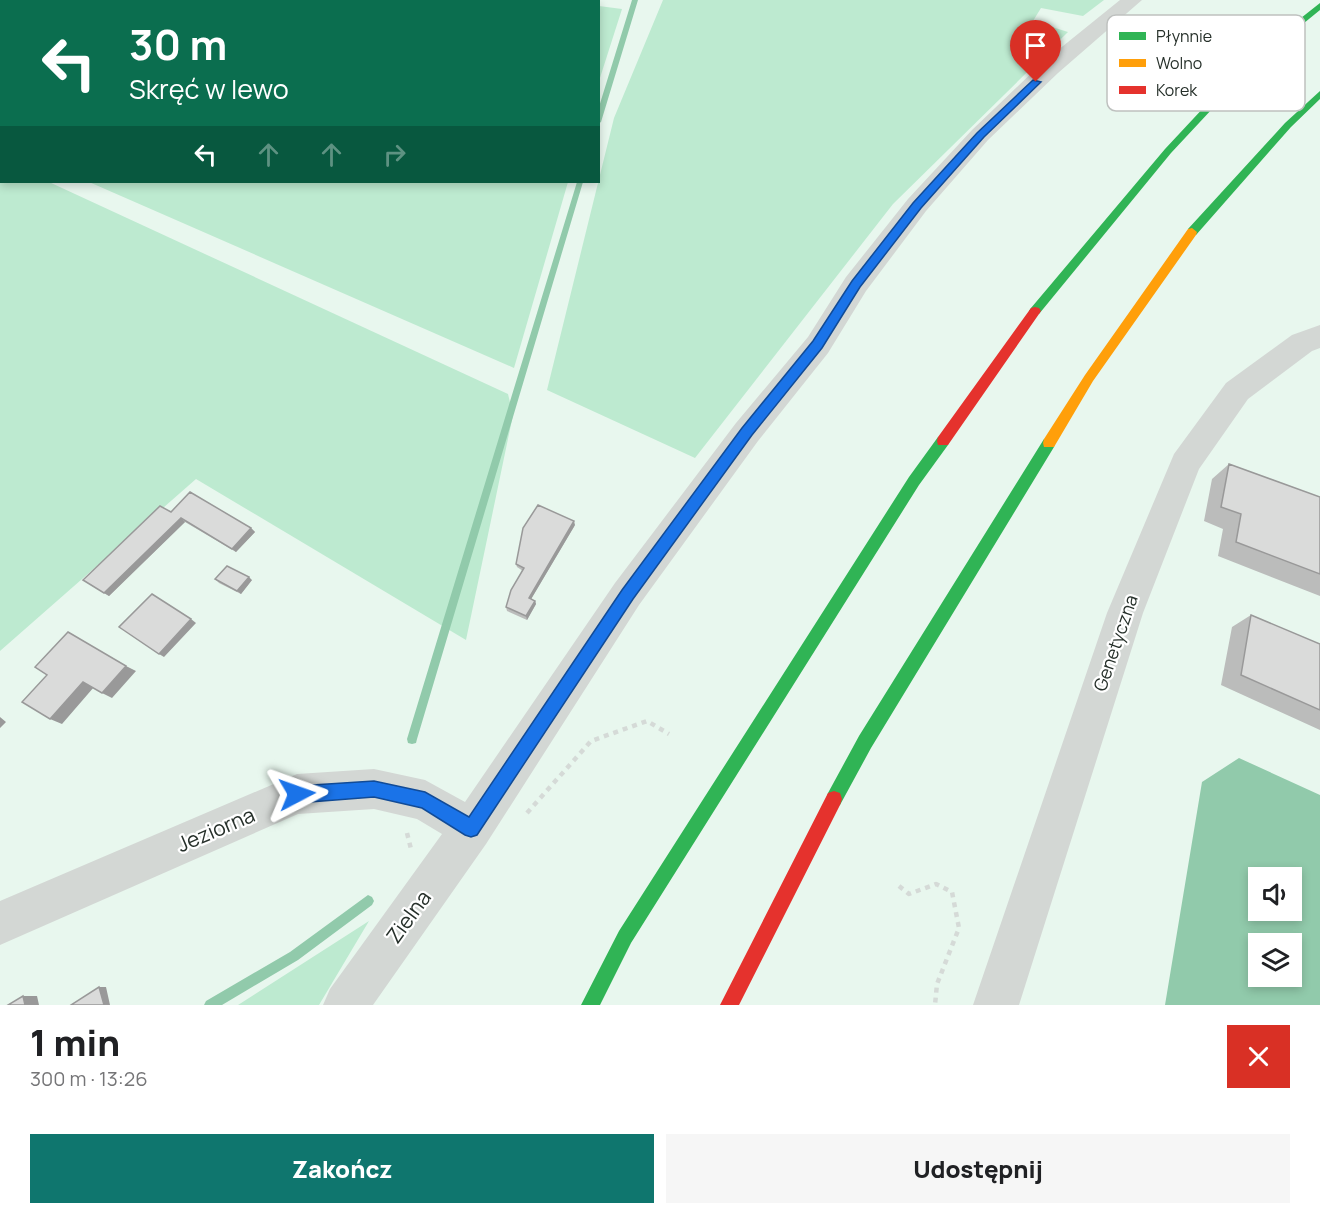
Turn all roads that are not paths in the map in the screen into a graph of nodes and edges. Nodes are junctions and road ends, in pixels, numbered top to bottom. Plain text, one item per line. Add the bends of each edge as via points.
1 (1132, 0) edge
2 (1320, 6) edge
3 (1114, 15) edge
4 (1305, 18) edge
5 (1107, 21) edge
6 (1320, 94) edge
7 (1305, 109) edge
8 (1206, 111) edge
9 (1302, 111) edge
10 (1320, 336) edge
11 (471, 829) junction
12 (0, 923) edge
13 (346, 1005) edge
14 (590, 1005) edge
15 (729, 1005) edge
16 (996, 1005) edge

1 - 3 street, Zielna
2 - 4 highway
5 - 11 street, Zielna via 980,135 917,206 851,291 818,345 747,432 627,594
6 - 7 highway
8 - 14 highway via 1033,313 914,481 625,937
9 - 15 highway via 1183,243 1089,378 866,742
10 - 16 street, Genetyczna via 1302,344 1238,391 1185,463 1125,613
11 - 12 street, Jeziorna via 425,801 374,789 297,794
11 - 13 street, Zielna

